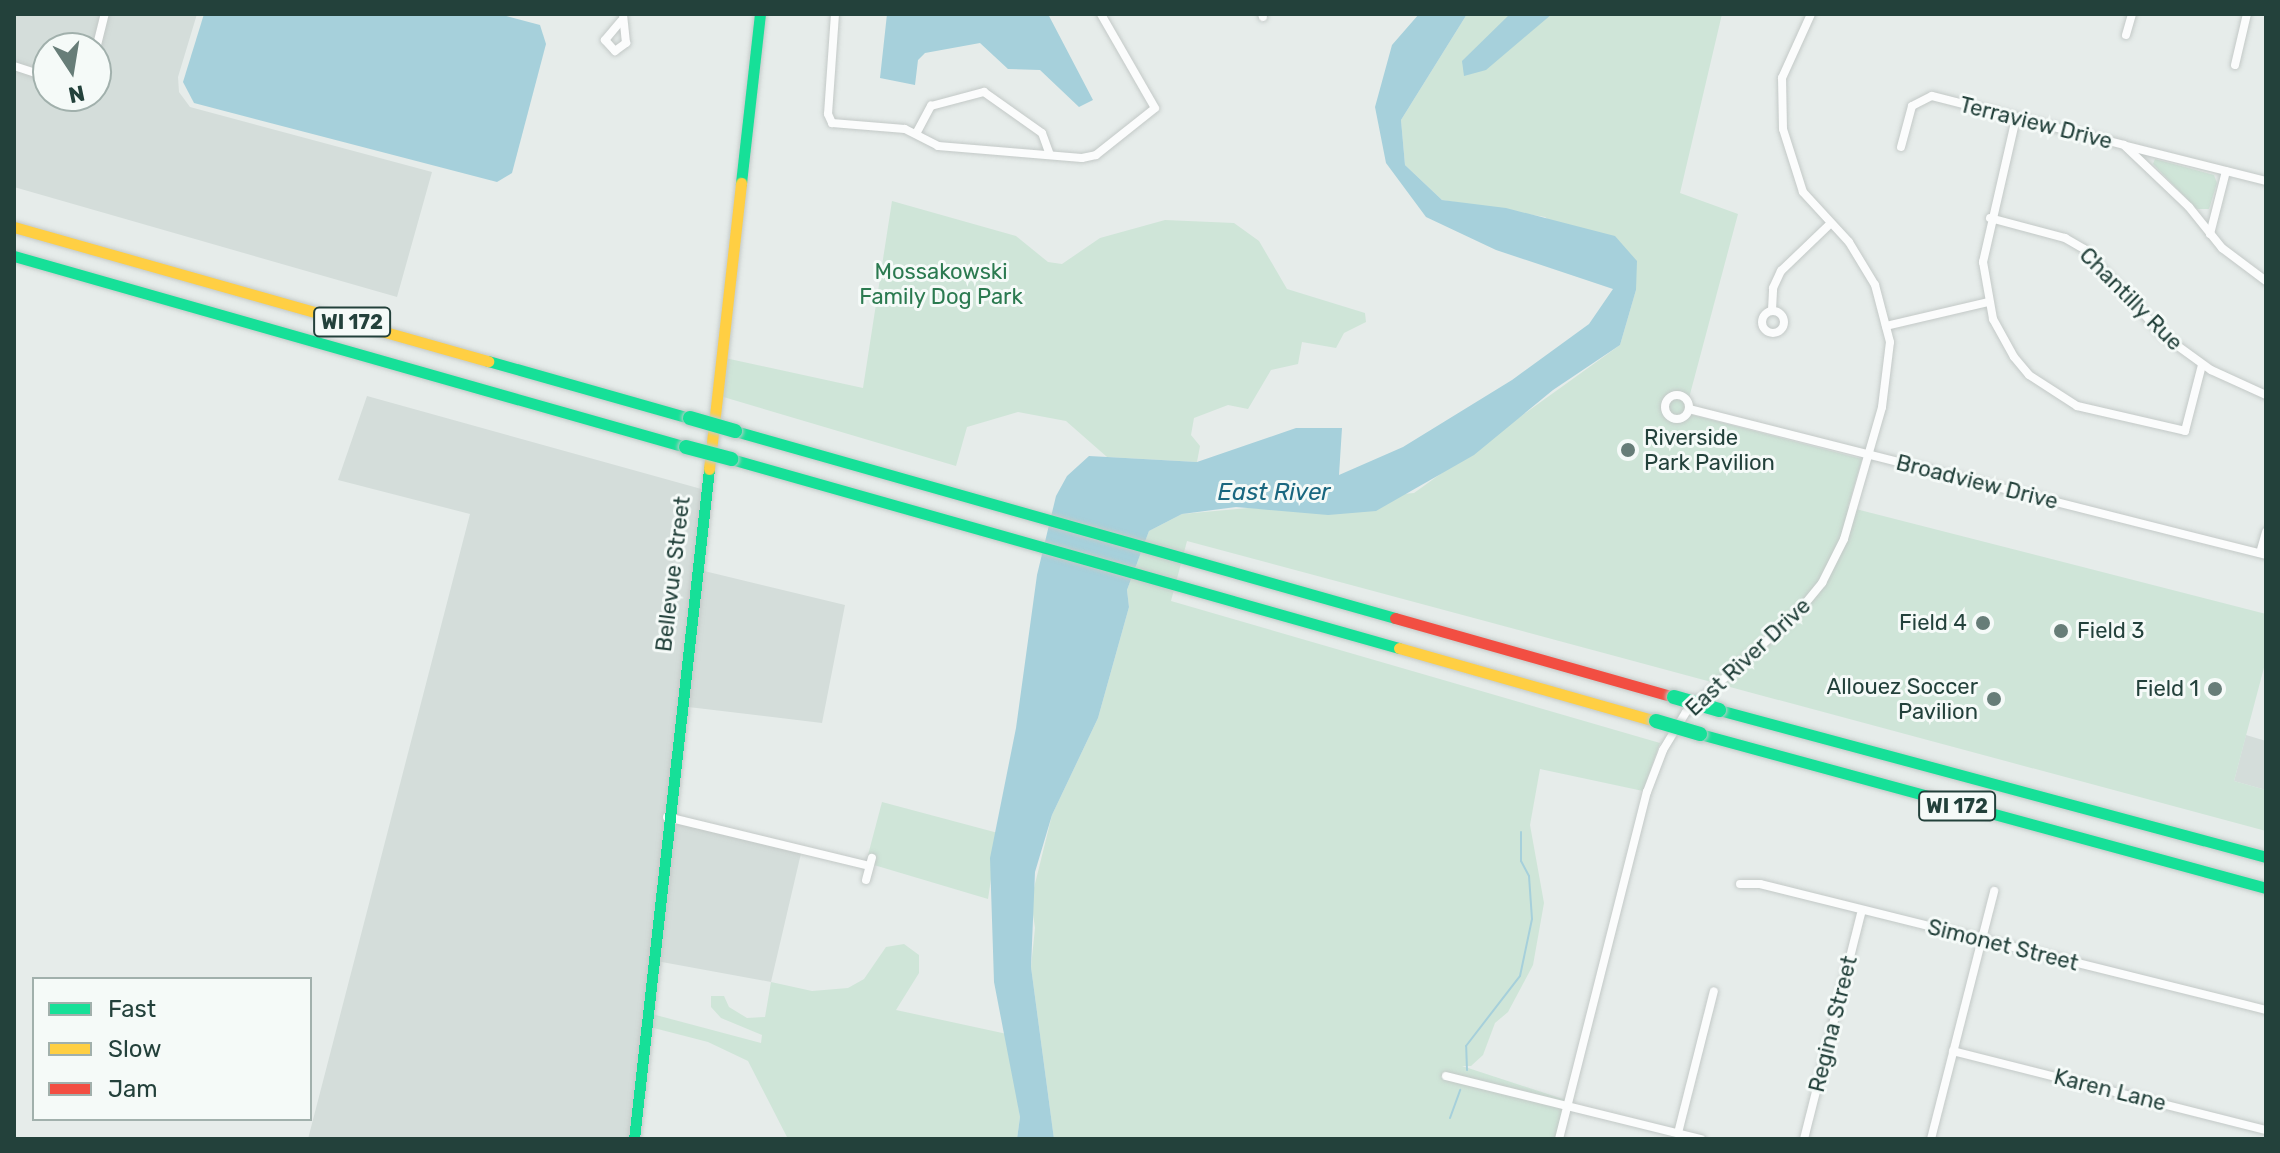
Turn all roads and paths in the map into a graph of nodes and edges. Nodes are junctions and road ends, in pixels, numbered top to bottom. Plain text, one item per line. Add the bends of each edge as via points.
1 (760, 14) edge
2 (835, 14) edge
3 (1101, 14) edge
4 (1811, 14) edge
5 (2132, 14) edge
6 (2247, 14) edge
7 (2126, 35) dead end
8 (2235, 65) dead end
9 (2016, 118) junction
10 (917, 132) junction
11 (2124, 145) junction
12 (1901, 147) dead end
13 (1050, 155) junction
14 (2226, 171) junction
15 (2266, 181) edge
16 (1990, 218) junction
17 (1830, 224) junction
18 (14, 227) edge
19 (2210, 234) junction
20 (14, 256) edge
21 (14, 263) edge
22 (65, 271) junction
23 (2266, 281) edge
24 (1988, 302) junction
25 (1772, 310) dead end
26 (1886, 326) junction
27 (2202, 365) junction
28 (2266, 395) edge
29 (1689, 409) dead end
30 (1869, 455) junction
31 (2266, 532) edge
32 (2263, 554) edge
33 (666, 816) junction
34 (2266, 857) edge
35 (866, 880) dead end
36 (1740, 884) dead end
37 (2266, 888) edge
38 (1994, 891) dead end
39 (1862, 910) junction
40 (1981, 939) junction
41 (1714, 991) dead end
42 (2266, 1010) edge
43 (1953, 1051) junction
44 (1446, 1076) dead end
45 (1565, 1105) junction
46 (2266, 1130) edge
47 (1678, 1133) junction
48 (634, 1139) edge
49 (1559, 1139) edge
50 (1701, 1139) edge
51 (1804, 1139) edge
52 (1931, 1139) edge

1 - 33 main road, Bellevue Street
2 - 10 street via 828,114 832,123
3 - 13 street via 1155,108 1096,155
4 - 17 street, East River Drive via 1782,78 1783,129 1794,175
5 - 7 street
6 - 8 street
9 - 11 street, Terraview Drive
9 - 12 street, Terraview Drive via 1921,97 1912,106
9 - 16 street
10 - 13 street via 938,146
10 - 13 street via 931,106 984,92 1042,133
11 - 14 street
11 - 19 street, Terraview Drive
14 - 15 street
14 - 19 street
16 - 24 street via 1983,262
16 - 27 street, Chantilly Rue via 2065,238 2084,249 2143,317
17 - 25 street via 1781,271
17 - 26 street, East River Drive via 1865,264
18 - 34 main road, WI 172, bridge via 1719,710
19 - 23 street, Terraview Drive
20 - 22 main road, WI 172
21 - 22 main road
22 - 37 main road, WI 172, bridge via 1700,734
24 - 26 street
24 - 27 street via 2004,341 2029,375 2096,413 2185,431
26 - 30 street, East River Drive via 1889,373
27 - 28 street, Chantilly Rue
29 - 30 street, Broadview Drive
30 - 32 street, Broadview Drive
30 - 45 street, East River Drive via 1844,539 1811,600 1712,685 1668,740 1647,792
31 - 32 street
33 - 35 street via 870,862
33 - 48 main road, Bellevue Street
36 - 39 street, Simonet Street via 1760,884
38 - 40 street
39 - 40 street, Simonet Street
39 - 51 street, Regina Street
40 - 42 street, Simonet Street
40 - 43 street
41 - 47 street
43 - 46 street, Karen Lane
43 - 52 street
44 - 45 street
45 - 47 street
45 - 49 street, East River Drive
47 - 50 street

